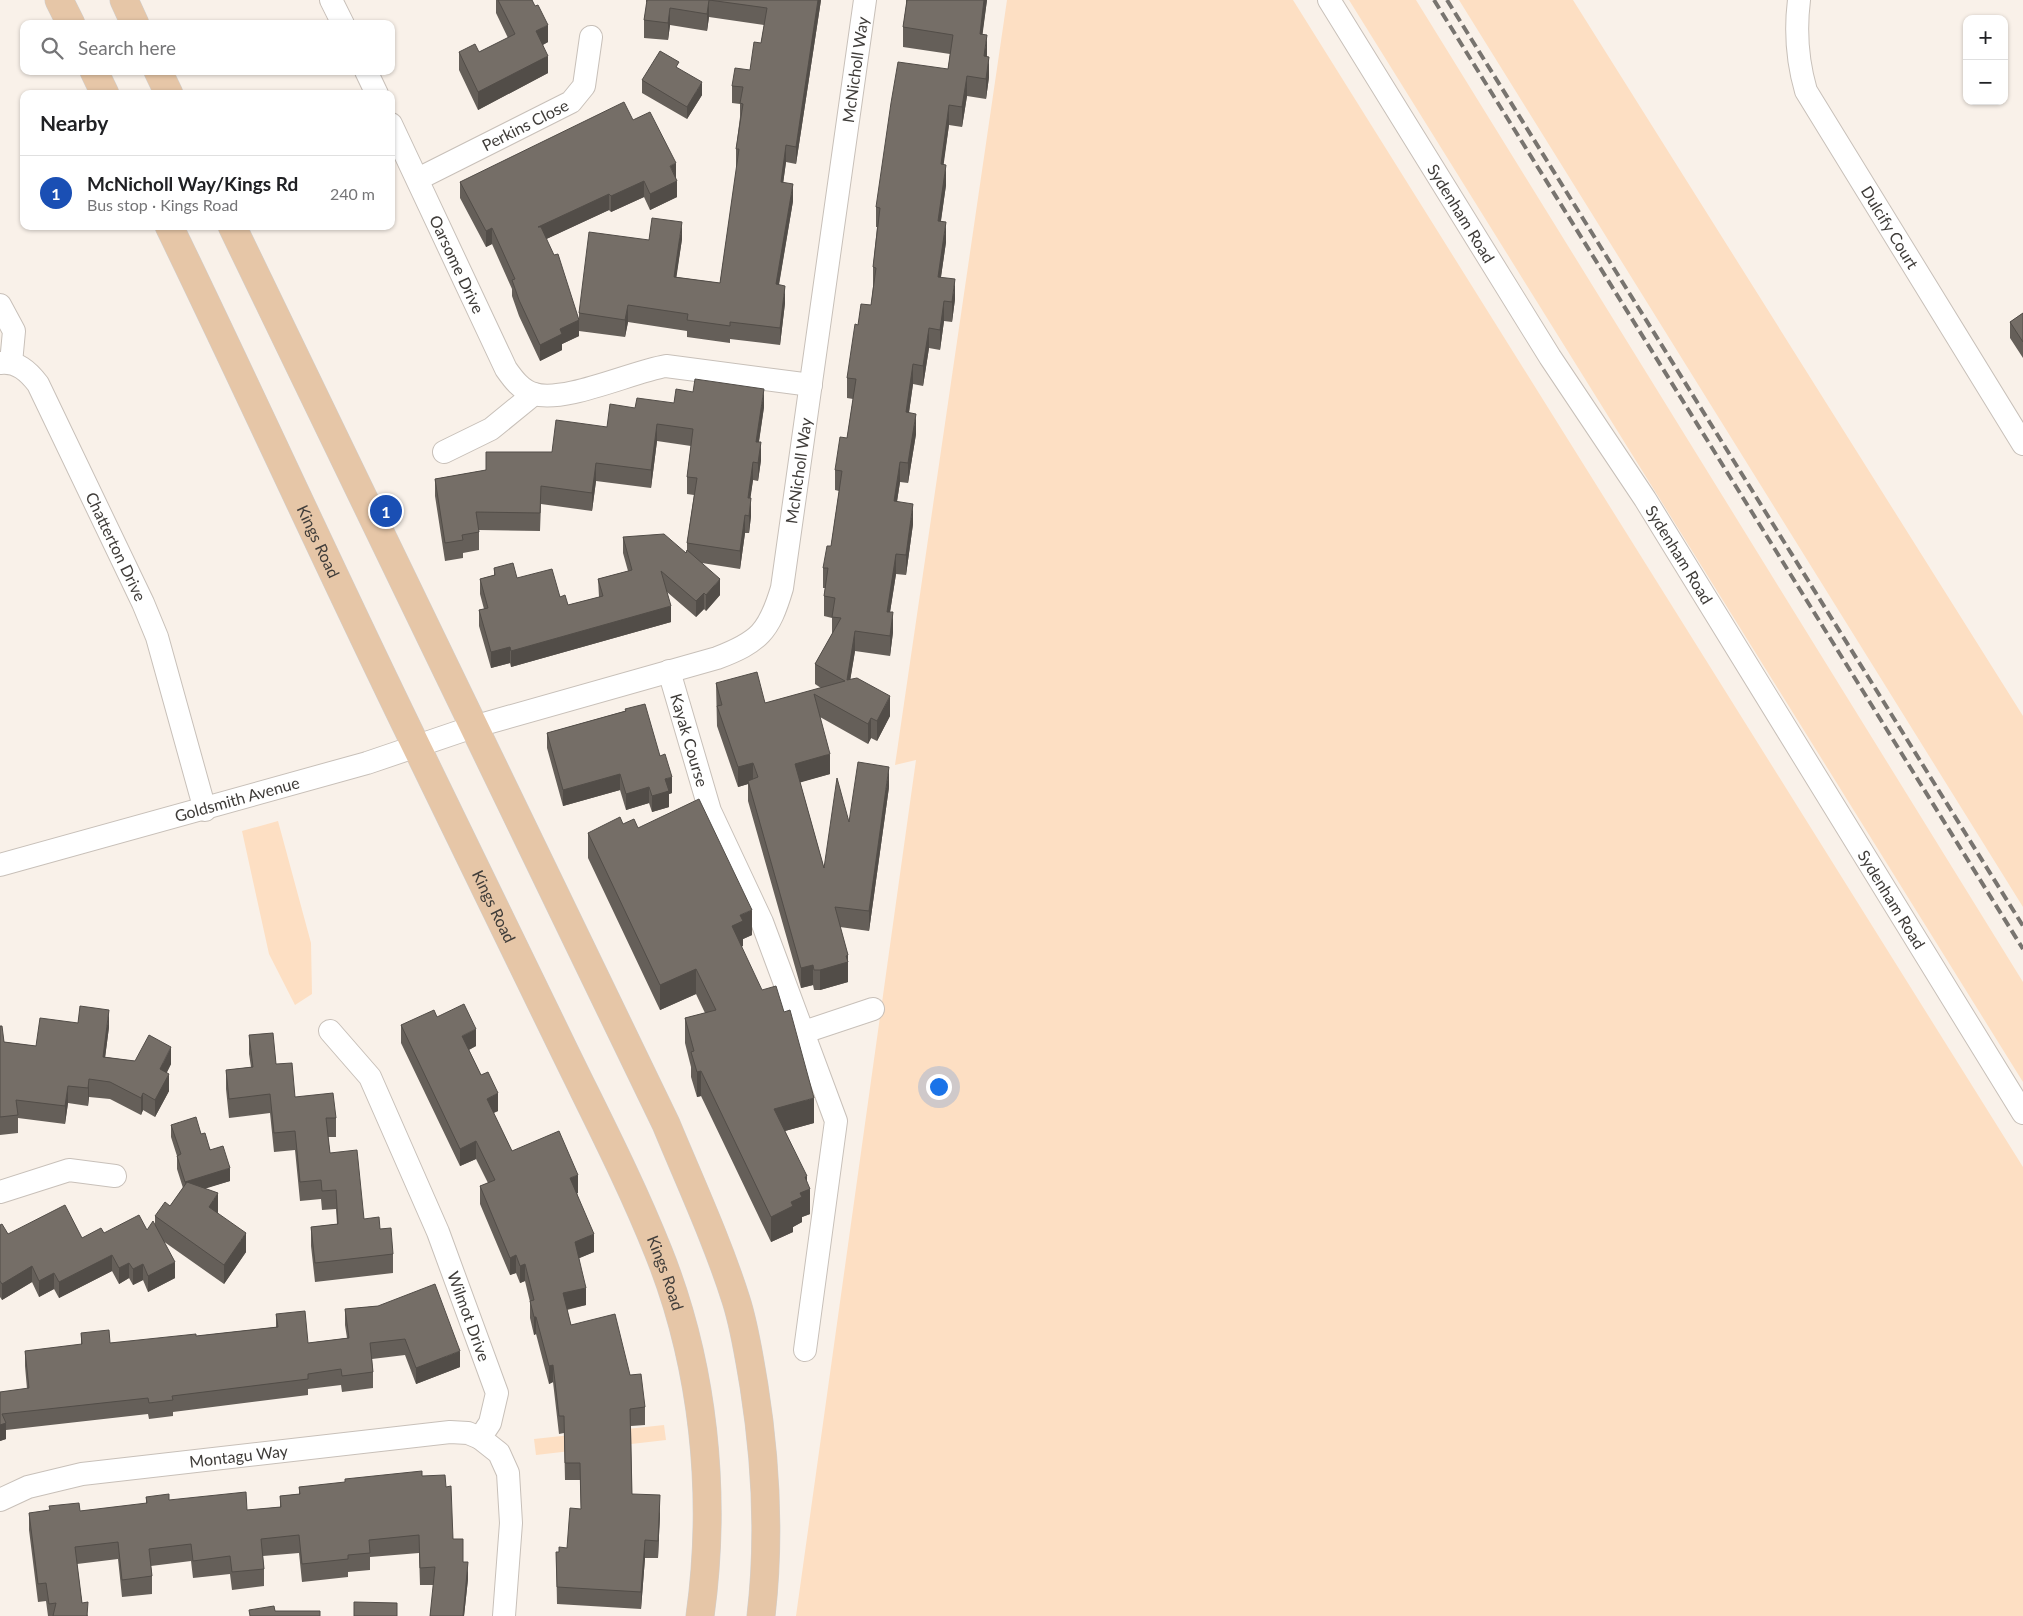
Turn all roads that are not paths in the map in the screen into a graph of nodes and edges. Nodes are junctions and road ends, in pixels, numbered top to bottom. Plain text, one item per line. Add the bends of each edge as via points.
1 (59, 0) edge
2 (124, 0) edge
3 (331, 0) edge
4 (865, 0) edge
5 (1329, 0) edge
6 (1799, 0) edge
7 (69, 20) edge
8 (133, 20) edge
9 (341, 20) edge
10 (591, 37) dead end
11 (96, 75) edge
12 (160, 75) edge
13 (368, 75) edge
14 (103, 90) edge
15 (167, 90) edge
16 (375, 90) edge
17 (395, 132) edge
18 (418, 179) junction
19 (171, 230) edge
20 (234, 230) edge
21 (0, 305) edge
22 (5, 363) edge
23 (811, 385) junction
24 (534, 394) junction
25 (2023, 444) edge
26 (444, 452) dead end
27 (669, 670) junction
28 (473, 727) junction
29 (417, 748) junction
30 (205, 810) junction
31 (0, 865) edge
32 (873, 1009) dead end
33 (330, 1031) dead end
34 (804, 1032) junction
35 (2023, 1113) edge
36 (115, 1176) dead end
37 (0, 1192) edge
38 (805, 1350) dead end
39 (480, 1438) junction
40 (0, 1500) edge
41 (504, 1616) edge
42 (700, 1616) edge
43 (761, 1616) edge

1 - 7 main road
2 - 8 main road
3 - 9 street
4 - 23 street, McNicholl Way
5 - 35 street, Sydenham Road via 1550,356 1645,499
6 - 25 street, Dulcify Court via 1796,41 1806,91
10 - 18 street, Perkins Close via 584,86 570,102
11 - 14 main road
12 - 15 main road
13 - 16 street
17 - 18 street, Oarsome Drive
18 - 24 street, Oarsome Drive via 506,368 514,381
19 - 29 main road, Kings Road
20 - 28 main road
21 - 22 street, Chatterton Drive via 14,332
22 - 30 street, Chatterton Drive via 30,374 38,384 146,612 157,637
23 - 24 street via 666,366 569,394
23 - 27 street, McNicholl Way via 782,588 768,624 743,648
24 - 26 street via 491,429
27 - 28 street, McNicholl Way
27 - 34 street, Kayak Course via 710,811 762,922
28 - 29 street, Goldsmith Avenue
28 - 43 main road via 666,1124 736,1301 747,1345 763,1455 767,1543
29 - 30 street, Goldsmith Avenue
29 - 42 main road, Kings Road via 625,1175 669,1281 691,1362 705,1464 706,1559
30 - 31 street, Goldsmith Avenue
32 - 34 street
33 - 39 street, Wilmot Drive via 370,1077 438,1232 498,1393 490,1423
34 - 38 street, Kayak Course via 836,1120
36 - 37 street via 69,1170
39 - 40 street, Montagu Way via 468,1433 450,1432 82,1474 28,1486
39 - 41 street via 499,1453 508,1473 511,1522

